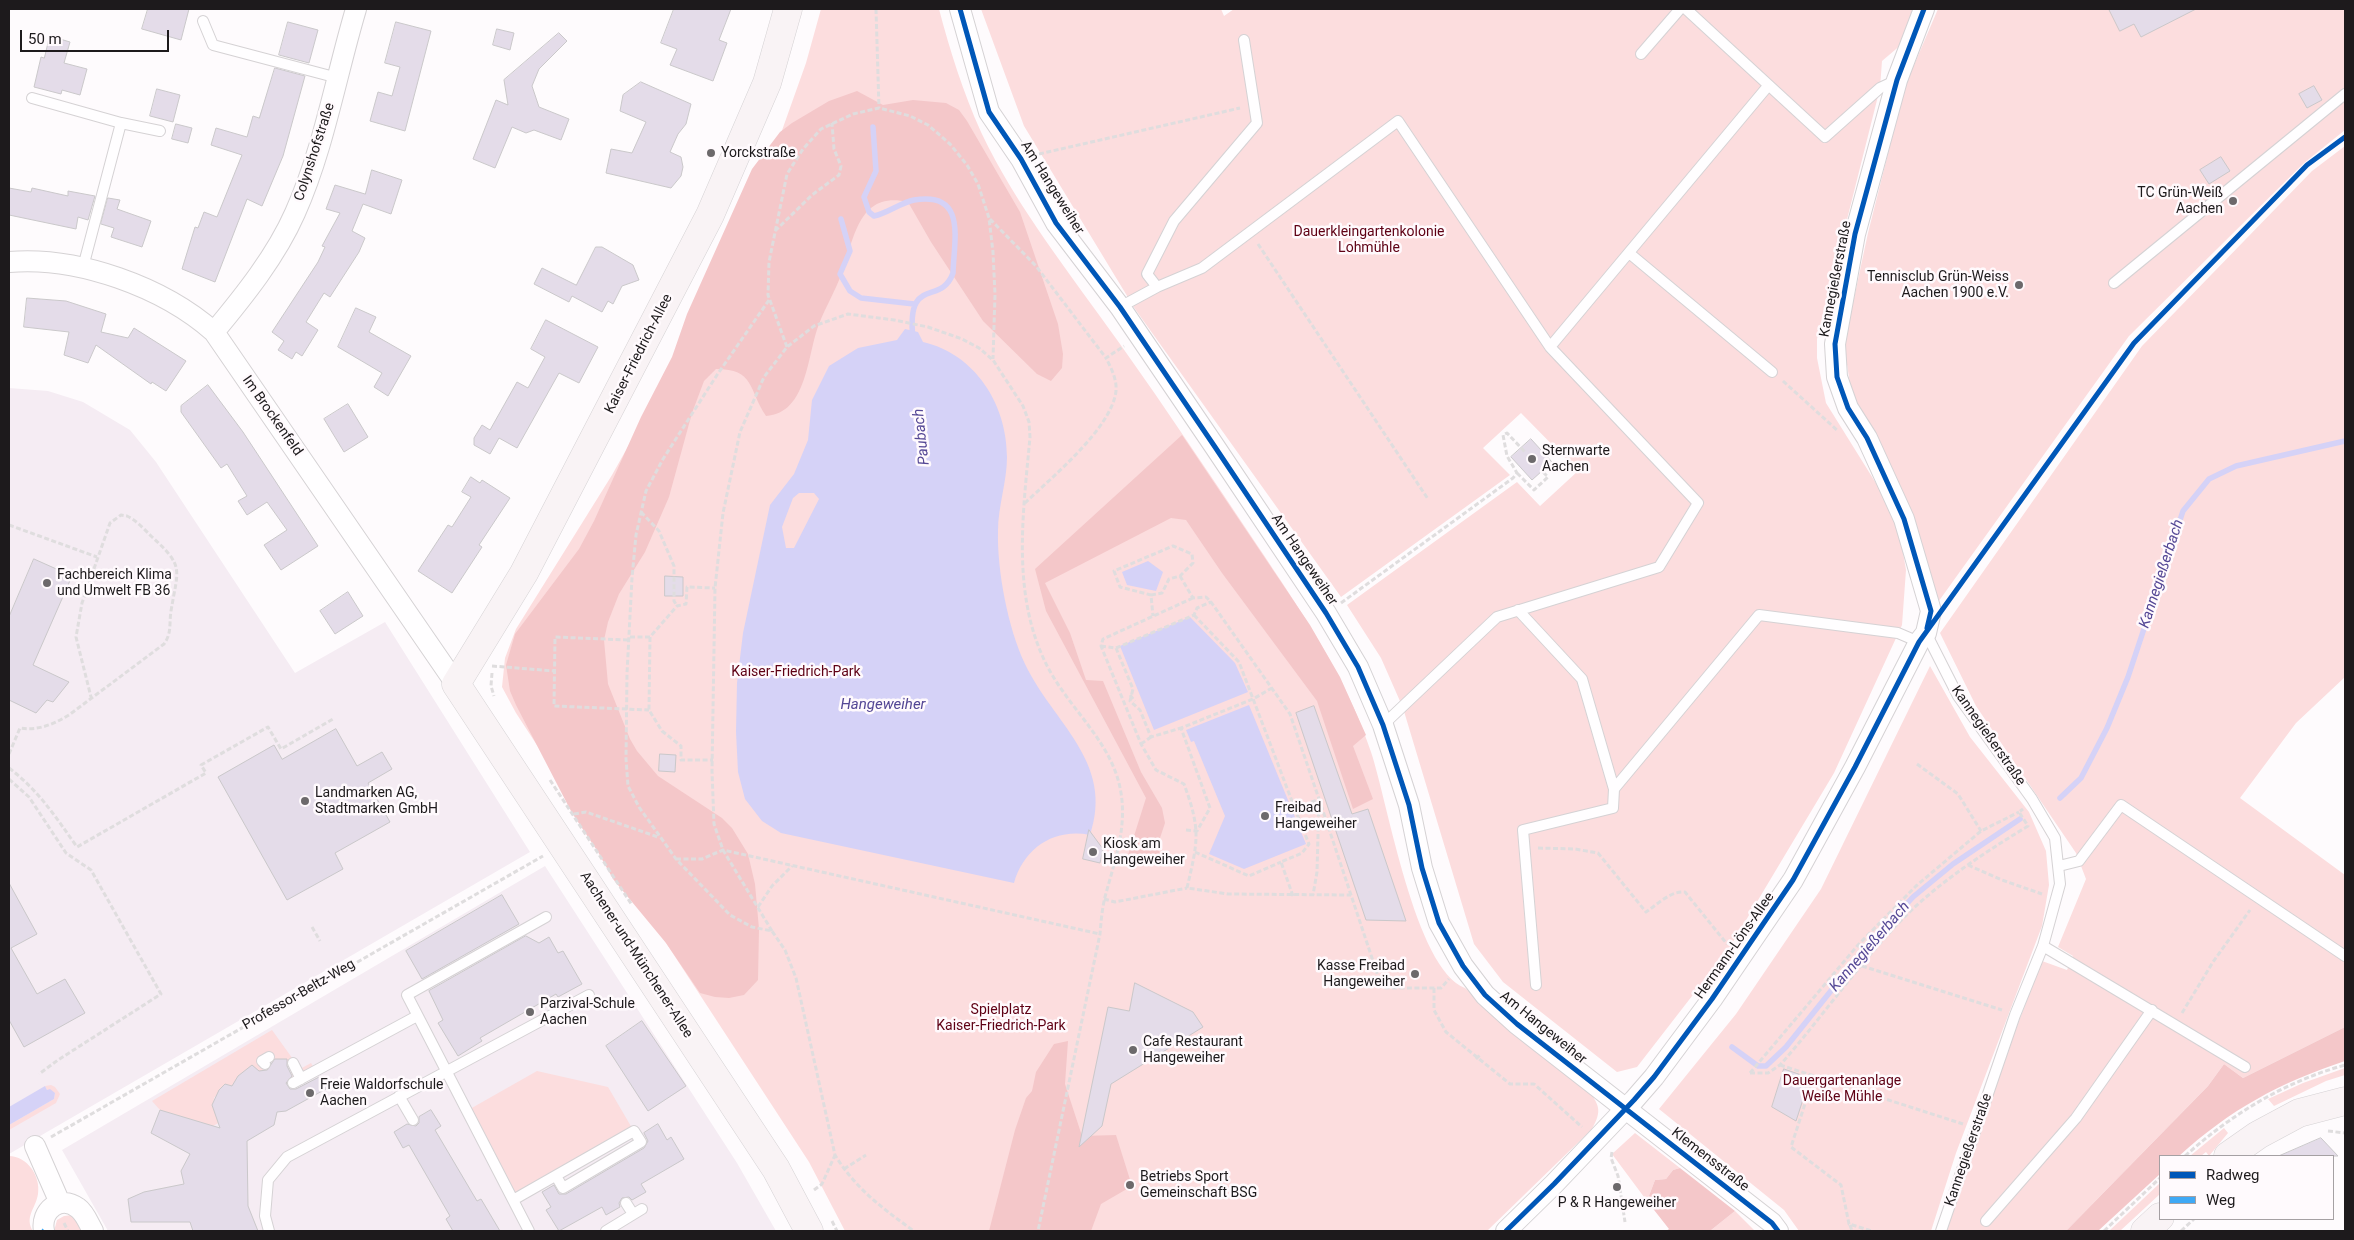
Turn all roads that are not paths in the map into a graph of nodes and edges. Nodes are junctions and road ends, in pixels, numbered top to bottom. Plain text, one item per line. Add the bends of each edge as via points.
1 (356, 9) edge
2 (788, 9) edge
3 (960, 9) edge
4 (1680, 9) edge
5 (1686, 9) edge
6 (1924, 9) edge
7 (203, 22) dead end
8 (1244, 40) dead end
9 (1641, 54) dead end
10 (338, 78) junction
11 (1897, 80) junction
12 (1768, 86) junction
13 (2345, 94) edge
14 (32, 98) dead end
15 (121, 123) junction
16 (160, 131) dead end
17 (1629, 252) junction
18 (9, 262) edge
19 (83, 268) junction
20 (2114, 283) dead end
21 (1157, 287) junction
22 (1120, 307) junction
23 (214, 332) junction
24 (1550, 347) junction
25 (1772, 372) road end
26 (1518, 610) junction
27 (1923, 638) junction
28 (456, 684) junction
29 (1383, 725) junction
30 (1614, 789) junction
31 (2059, 866) junction
32 (546, 916) dead end
33 (2043, 946) junction
34 (2345, 956) edge
35 (1536, 985) dead end
36 (589, 995) dead end
37 (2152, 1010) junction
38 (417, 1016) junction
39 (293, 1064) dead end
40 (2244, 1067) dead end
41 (447, 1072) junction
42 (2345, 1084) edge
43 (399, 1096) junction
44 (2345, 1101) edge
45 (1626, 1108) junction
46 (2345, 1111) edge
47 (2318, 1115) junction
48 (413, 1120) dead end
49 (35, 1146) road end
50 (2229, 1155) edge
51 (556, 1176) junction
52 (513, 1200) junction
53 (60, 1203) junction
54 (626, 1203) dead end
55 (2159, 1218) edge
56 (1986, 1221) dead end
57 (44, 1231) edge
58 (93, 1231) edge
59 (269, 1231) edge
60 (529, 1231) edge
61 (606, 1231) edge
62 (808, 1231) edge
63 (1506, 1231) edge
64 (1778, 1231) edge
65 (1941, 1231) edge
66 (2145, 1231) edge

1 - 10 street, Colynshofstraße
2 - 28 street, Kaiser-Friedrich-Allee via 767,83 710,215 528,564 482,662
3 - 22 street, Am Hangeweiher via 989,112 1021,158 1056,223
4 - 9 lane
5 - 12 lane
6 - 11 street, Kannegießerstraße
7 - 10 lane via 213,45
8 - 21 lane via 1257,123 1174,221 1147,274
10 - 23 street, Colynshofstraße via 311,172 295,214 266,263
11 - 12 lane via 1880,88 1825,137
11 - 27 street, Kannegießerstraße via 1855,234 1835,344 1837,377 1848,408 1867,438 1904,519 1931,611
12 - 17 lane
13 - 20 lane
14 - 15 lane
15 - 16 lane
15 - 19 lane
17 - 24 lane
17 - 25 lane
18 - 19 street, Im Brockenfeld via 53,263
19 - 23 street, Im Brockenfeld via 137,286 180,306
21 - 22 lane
21 - 24 lane via 1202,268 1398,121
22 - 29 street, Am Hangeweiher via 1326,613 1358,667
23 - 28 street, Im Brockenfeld
24 - 26 lane via 1698,503 1659,567
26 - 29 lane via 1497,617
26 - 30 lane via 1582,679
27 - 30 lane via 1759,615
27 - 31 lane, Kannegießerstraße via 1958,696 2055,838
27 - 45 street, Hermann-Löns-Allee via 1793,880 1740,960 1654,1077
28 - 62 street, Aachener-und-Münchener-Allee via 574,839 776,1169
29 - 45 street, Am Hangeweiher via 1439,924 1462,966 1485,995 1517,1024
30 - 35 lane via 1613,808 1523,830
31 - 33 lane, Kannegießerstraße via 2059,889
31 - 34 lane via 2079,861 2122,805
32 - 38 lane via 407,995
33 - 37 lane
33 - 65 lane, Kannegießerstraße via 2014,1015
36 - 41 lane
37 - 40 lane
37 - 56 lane via 2076,1118
38 - 39 lane via 297,1081
38 - 41 lane
41 - 43 lane
41 - 52 lane
42 - 47 street
43 - 48 lane
43 - 59 lane via 287,1157 268,1180 265,1216
44 - 47 street
45 - 63 street, Hermann-Löns-Allee
45 - 64 street, Klemensstraße
46 - 47 street
47 - 50 street via 2258,1135
49 - 53 street
51 - 51 lane via 563,1188 640,1142 634,1130
51 - 52 lane
52 - 60 lane
53 - 57 street via 43,1219
53 - 58 street via 71,1203 80,1209
54 - 61 lane via 638,1211
55 - 66 street

